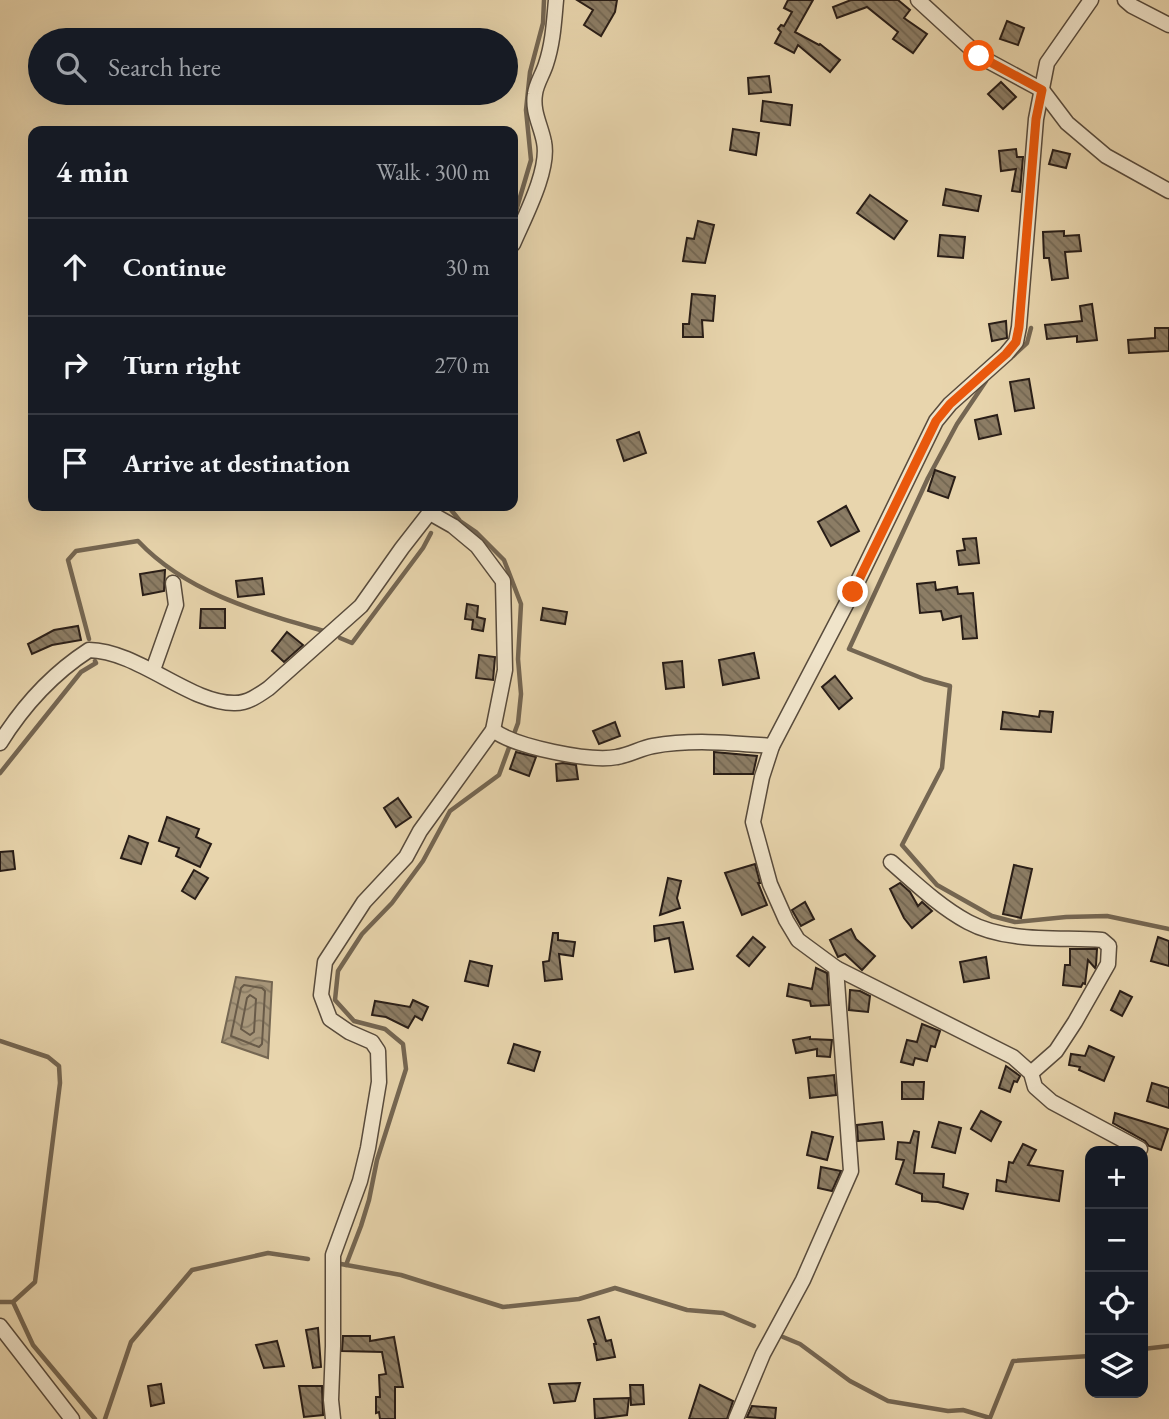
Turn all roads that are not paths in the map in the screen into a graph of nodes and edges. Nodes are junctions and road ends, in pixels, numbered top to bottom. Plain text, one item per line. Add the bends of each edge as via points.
1 (556, 0) edge
2 (918, 0) edge
3 (1091, 0) edge
4 (1125, 0) edge
5 (1169, 25) edge
6 (1042, 90) junction
7 (1169, 191) edge
8 (518, 234) edge
9 (431, 511) edge
10 (435, 511) edge
11 (173, 583) dead end
12 (153, 670) junction
13 (498, 734) junction
14 (0, 743) edge
15 (772, 746) junction
16 (891, 862) dead end
17 (836, 968) junction
18 (1031, 1073) junction
19 (1134, 1146) edge
20 (0, 1326) edge
21 (72, 1419) edge
22 (333, 1419) edge
23 (736, 1419) edge

1 - 8 street via 552,41 534,95 545,144 541,170
2 - 6 street via 979,56
3 - 6 street via 1047,63
4 - 5 street
6 - 7 street via 1067,123 1106,156
6 - 15 street via 1016,342 936,421
9 - 12 street via 361,606 254,698 220,701
10 - 13 street via 477,546 503,581 505,670
11 - 12 street via 176,605
12 - 14 street via 101,650 89,650 38,692
13 - 15 street via 540,750 616,758 652,746 711,742
13 - 22 street via 421,831 406,857 364,902 325,962 320,995 330,1019 372,1042 378,1051 379,1082 360,1181 333,1255
15 - 17 street via 753,822 769,884 798,940
16 - 18 street via 969,922 995,932 1102,940 1109,946 1108,964 1075,1022 1056,1051
17 - 18 street via 1013,1057
17 - 23 street via 851,1171 803,1280 762,1354
18 - 19 street via 1035,1087 1052,1102
20 - 21 street

